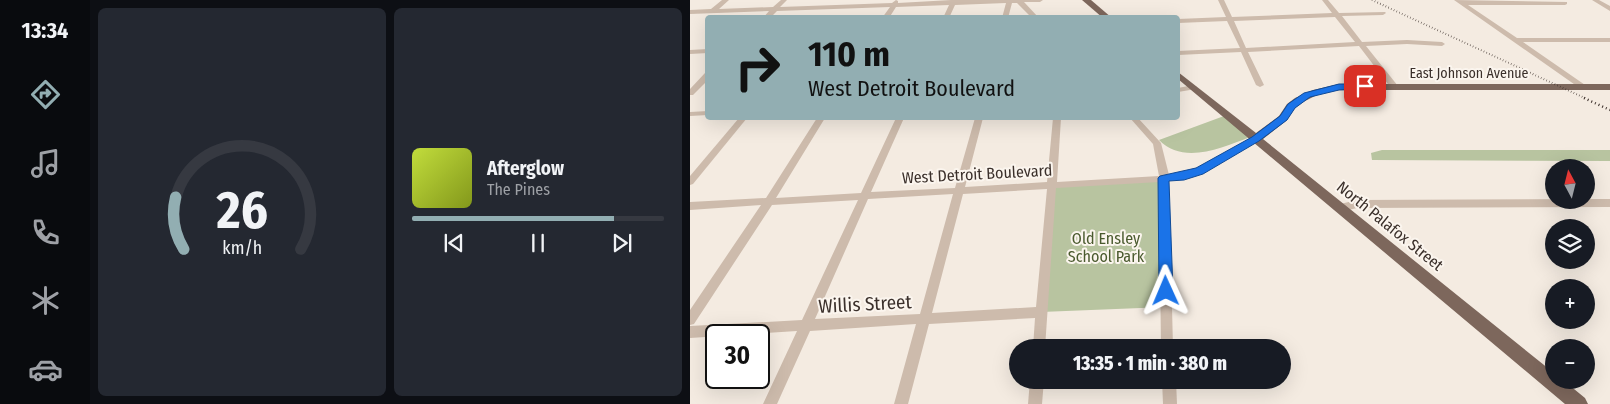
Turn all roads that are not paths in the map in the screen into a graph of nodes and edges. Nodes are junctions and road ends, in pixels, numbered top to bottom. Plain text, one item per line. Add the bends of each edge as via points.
1 (726, 0) edge
2 (784, 0) edge
3 (840, 0) edge
4 (1010, 0) edge
5 (1019, 0) edge
6 (1040, 0) edge
7 (1086, 0) edge
8 (1221, 0) edge
9 (1325, 0) edge
10 (1595, 0) edge
11 (953, 1) edge
12 (1459, 1) edge
13 (895, 2) edge
14 (1565, 4) dead end
15 (834, 7) junction
16 (774, 9) junction
17 (1610, 9) edge
18 (690, 12) edge
19 (712, 12) junction
20 (829, 13) dead end
21 (1384, 13) dead end
22 (769, 15) edge
23 (887, 15) edge
24 (947, 15) edge
25 (1007, 15) edge
26 (1033, 15) edge
27 (1104, 15) edge
28 (1336, 15) junction
29 (1230, 19) junction
30 (1180, 21) edge
31 (1514, 40) junction
32 (1610, 40) edge
33 (1442, 44) dead end
34 (1361, 45) junction
35 (1244, 50) junction
36 (690, 52) edge
37 (705, 52) edge
38 (1180, 53) edge
39 (1180, 77) edge
40 (705, 79) edge
41 (1260, 86) dead end
42 (1394, 86) junction
43 (1192, 87) junction
44 (1584, 87) junction
45 (1610, 87) edge
46 (1180, 90) edge
47 (690, 93) edge
48 (705, 113) edge
49 (690, 114) edge
50 (741, 120) edge
51 (820, 120) edge
52 (899, 120) edge
53 (978, 120) edge
54 (1057, 120) edge
55 (1136, 120) edge
56 (1256, 139) junction
57 (1164, 178) junction
58 (690, 182) edge
59 (1052, 185) junction
60 (959, 191) junction
61 (865, 196) junction
62 (768, 201) junction
63 (1610, 204) edge
64 (690, 206) edge
65 (1340, 208) junction
66 (1041, 312) junction
67 (924, 319) junction
68 (690, 320) edge
69 (806, 326) junction
70 (690, 332) edge
71 (1040, 339) edge
72 (1167, 339) edge
73 (1036, 389) edge
74 (1169, 389) edge
75 (770, 404) edge
76 (901, 404) edge
77 (1035, 404) edge
78 (1170, 404) edge
79 (1579, 404) edge

1 - 19 street
2 - 16 street
3 - 15 street
4 - 5 street
4 - 11 street
4 - 25 street
5 - 6 street
5 - 26 street
7 - 27 main road
8 - 29 street
9 - 28 street
10 - 17 street
11 - 13 street
11 - 24 street
12 - 14 street
12 - 31 street
13 - 15 street
13 - 23 street
15 - 16 street
15 - 20 street
16 - 19 street
16 - 22 street
18 - 19 street
21 - 28 street
28 - 29 street
28 - 34 street
29 - 30 street
29 - 35 street
31 - 32 street
31 - 44 street
33 - 34 street
34 - 35 street
34 - 42 street
35 - 38 street
35 - 41 street
36 - 37 street
39 - 43 main road, North Palafox Street
40 - 47 street
42 - 44 main road, East Johnson Avenue
42 - 56 main road, East Johnson Avenue via 1339,87 1307,95
43 - 46 street
43 - 56 main road, North Palafox Street
44 - 45 main road, East Johnson Avenue
48 - 49 street
50 - 58 street
51 - 62 street
52 - 61 street
53 - 60 street
54 - 59 street
55 - 57 street via 1160,149
56 - 57 street, West Detroit Boulevard via 1200,171
56 - 65 main road, North Palafox Street
57 - 59 street, West Detroit Boulevard
57 - 72 street
59 - 60 street, West Detroit Boulevard
59 - 66 street
60 - 61 street, West Detroit Boulevard
60 - 67 street
61 - 62 street, West Detroit Boulevard
61 - 69 street
62 - 64 street, West Detroit Boulevard
62 - 68 street
63 - 65 street via 1357,204
65 - 79 main road, North Palafox Street
66 - 67 street, Willis Street
66 - 71 street
67 - 69 street, Willis Street
67 - 76 street
69 - 70 street, Willis Street
69 - 75 street
73 - 77 street
74 - 78 street

